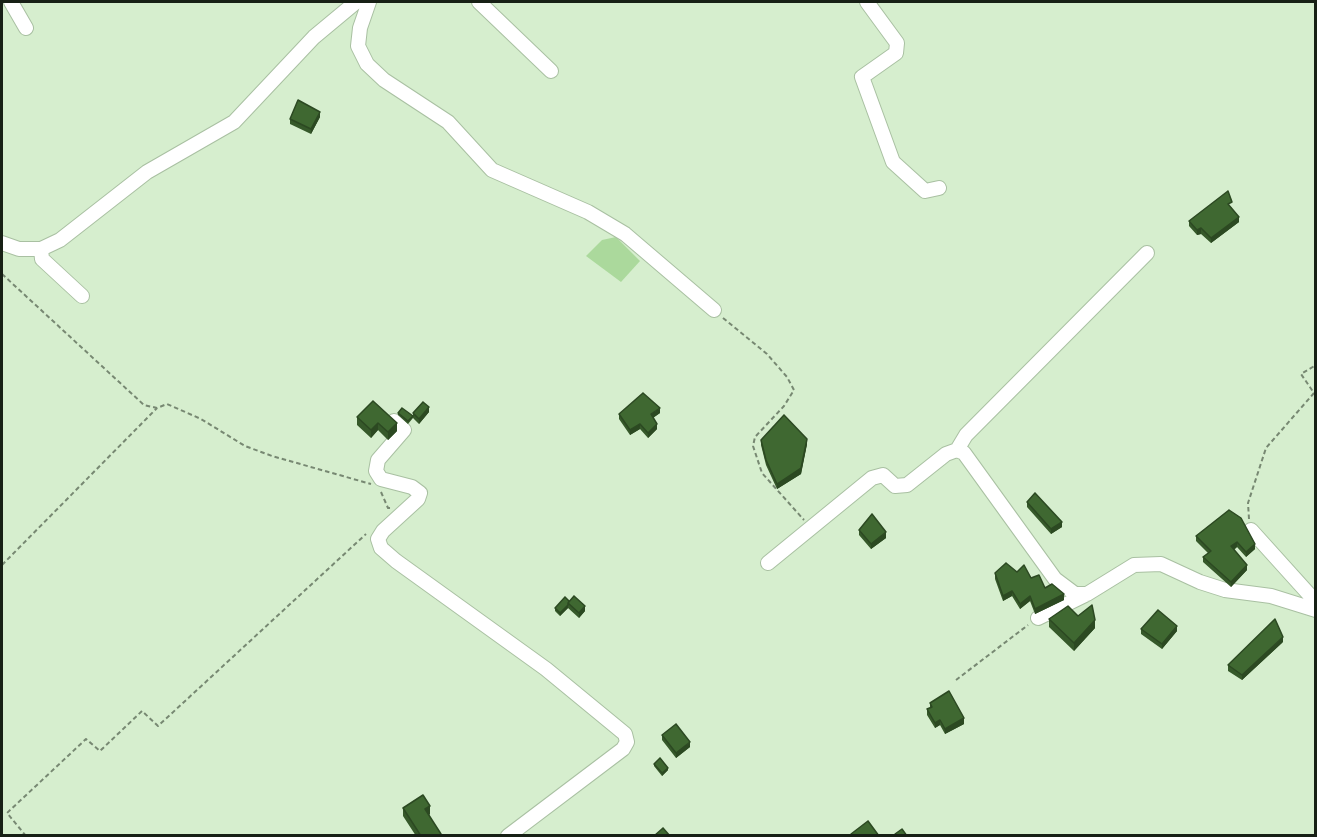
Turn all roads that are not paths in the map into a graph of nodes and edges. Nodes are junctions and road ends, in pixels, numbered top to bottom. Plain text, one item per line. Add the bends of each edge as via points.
1 (11, 2) edge
2 (356, 2) edge
3 (369, 2) edge
4 (479, 2) edge
5 (867, 2) edge
6 (26, 28) dead end
7 (550, 71) dead end
8 (939, 188) dead end
9 (2, 243) edge
10 (41, 249) junction
11 (1147, 253) dead end
12 (82, 296) dead end
13 (714, 310) road end
14 (394, 421) edge
15 (957, 450) junction
16 (1251, 530) road end
17 (768, 563) dead end
18 (1087, 594) junction
19 (1316, 602) edge
20 (1316, 610) edge
21 (1038, 618) road end
22 (508, 836) edge

1 - 6 street
2 - 10 street via 314,37 234,122 164,161 60,240
3 - 13 street via 358,46 367,64 384,80 448,122 492,170 588,212 625,234
4 - 7 street
5 - 8 street via 897,43 896,53 862,77 893,162 926,191
9 - 10 street via 19,249
10 - 12 street via 42,260
11 - 15 street via 966,435
14 - 22 street via 404,430 378,460 376,471 381,479 420,493 383,531 378,539 381,548 546,669 625,734 627,742 623,749
15 - 17 street via 946,454 907,485 895,486 883,475 872,478
15 - 18 street via 964,453 1055,579 1076,594
16 - 19 street
18 - 20 street via 1134,565 1161,564 1209,585 1271,596
18 - 21 street

